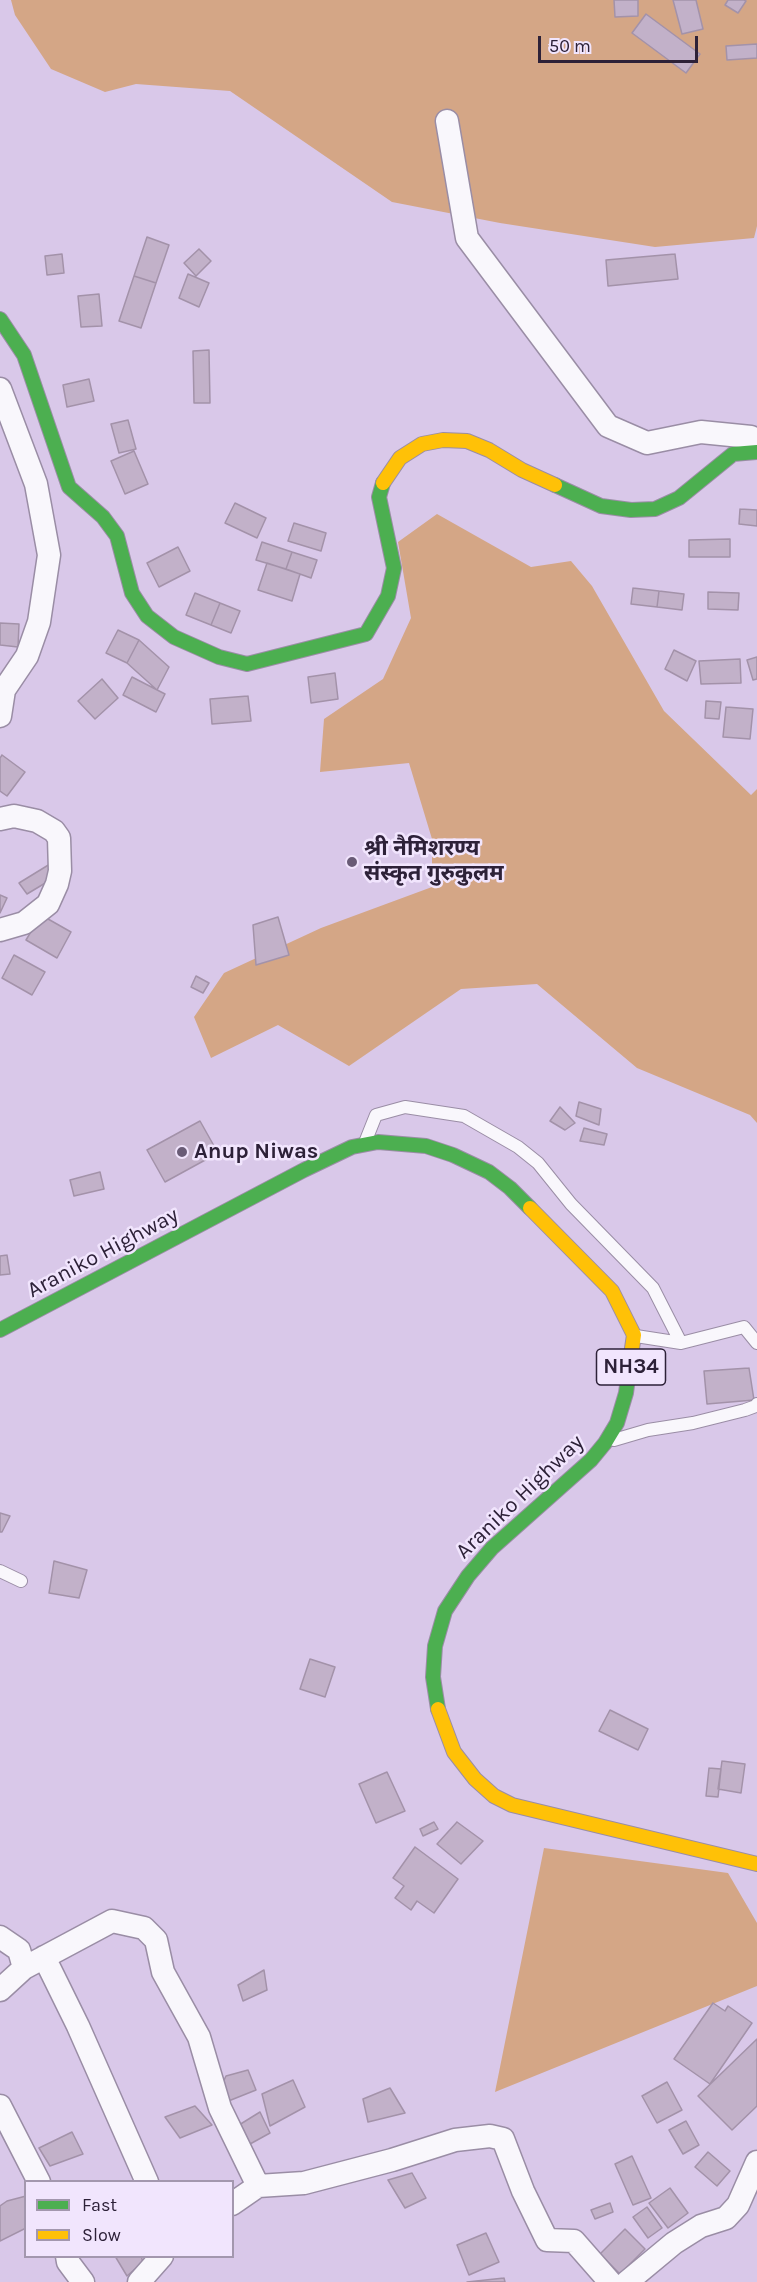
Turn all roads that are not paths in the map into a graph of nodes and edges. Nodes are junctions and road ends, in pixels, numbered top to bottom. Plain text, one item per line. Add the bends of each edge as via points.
1 (447, 121) dead end
2 (0, 319) edge
3 (0, 389) edge
4 (757, 440) edge
5 (757, 452) edge
6 (0, 716) edge
7 (0, 819) edge
8 (0, 930) edge
9 (366, 1145) junction
10 (0, 1330) edge
11 (634, 1335) junction
12 (681, 1343) junction
13 (757, 1343) edge
14 (757, 1404) edge
15 (605, 1443) junction
16 (0, 1571) edge
17 (21, 1581) dead end
18 (757, 1864) edge
19 (0, 1937) edge
20 (44, 1957) junction
21 (24, 1968) junction
22 (0, 1990) edge
23 (0, 2106) edge
24 (757, 2162) edge
25 (38, 2180) edge
26 (147, 2180) edge
27 (258, 2186) junction
28 (234, 2203) edge
29 (67, 2258) edge
30 (160, 2258) edge
31 (82, 2282) edge
32 (139, 2282) edge
33 (610, 2282) edge
34 (627, 2282) edge

1 - 4 street via 467,238 609,426 648,443 701,432
2 - 5 main road via 24,355 69,488 103,516 117,536 132,593 147,616 174,637 219,657 247,664 366,634 388,596 394,568 380,496 383,482 400,458 422,444 467,441 601,506 631,510 655,510 679,498 733,454
3 - 6 street via 36,484 49,555 39,622 27,656 4,690
7 - 8 street via 14,816 37,821 54,831 59,838 60,871 48,904 24,923
9 - 10 main road, Araniko Highway / NH34 via 352,1147 304,1170
9 - 11 main road, Araniko Highway / NH34 via 378,1142 426,1146 489,1172 510,1188 612,1291
9 - 12 lane via 376,1116 405,1107 464,1116 518,1147 538,1163 571,1204 653,1288
11 - 12 lane
11 - 15 main road, Araniko Highway / NH34 via 626,1394
12 - 13 lane via 744,1327
14 - 15 lane
15 - 18 main road, Araniko Highway / NH34 via 492,1548 445,1611 435,1646 433,1677 439,1715 454,1752 475,1779 512,1805
16 - 17 lane
19 - 21 street via 19,1950
20 - 21 street
20 - 26 street
20 - 27 street via 112,1921 144,1928 156,1940 163,1972 199,2037 220,2108
21 - 22 street
23 - 25 street
24 - 34 street via 738,2205 726,2218 701,2226 674,2243
27 - 28 street
27 - 33 street via 304,2183 455,2140 490,2136 503,2139 547,2240 574,2241
29 - 31 street
30 - 32 street

